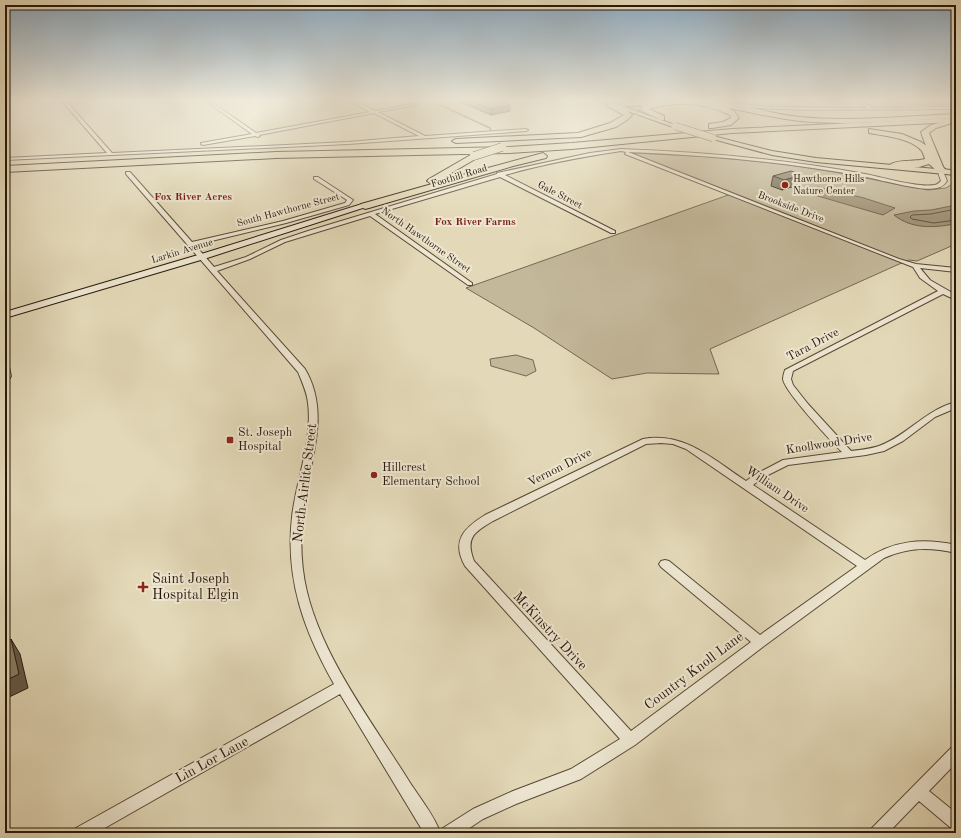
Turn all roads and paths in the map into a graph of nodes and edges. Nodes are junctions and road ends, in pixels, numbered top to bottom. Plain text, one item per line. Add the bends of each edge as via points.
1 (98, 140) edge
2 (224, 140) edge
3 (373, 140) edge
4 (477, 140) edge
5 (541, 140) edge
6 (632, 140) edge
7 (648, 140) edge
8 (726, 140) edge
9 (730, 140) edge
10 (909, 140) edge
11 (927, 140) edge
12 (267, 142) dead end
13 (272, 146) junction
14 (188, 147) dead end
15 (622, 150) junction
16 (110, 154) junction
17 (5, 159) edge
18 (5, 164) edge
19 (894, 165) junction
20 (937, 165) junction
21 (5, 169) edge
22 (956, 171) edge
23 (128, 173) dead end
24 (499, 174) junction
25 (316, 178) dead end
26 (367, 210) junction
27 (613, 232) dead end
28 (190, 244) junction
29 (201, 257) junction
30 (915, 266) junction
31 (213, 270) junction
32 (956, 270) edge
33 (470, 284) dead end
34 (943, 291) junction
35 (956, 298) edge
36 (5, 315) edge
37 (5, 367) edge
38 (8, 376) dead end
39 (956, 405) edge
40 (672, 441) joint
41 (849, 454) junction
42 (747, 485) junction
43 (467, 536) joint
44 (956, 549) edge
45 (665, 564) dead end
46 (864, 565) junction
47 (760, 642) junction
48 (342, 686) junction
49 (630, 740) junction
50 (956, 753) edge
51 (918, 791) junction
52 (956, 823) edge
53 (81, 833) edge
54 (433, 833) edge
55 (448, 833) edge
56 (877, 833) edge

1 - 16 street
2 - 14 street
3 - 13 street
4 - 18 highway
5 - 26 highway, bridge via 502,147 474,156 414,189
6 - 21 highway via 509,150 290,154
7 - 26 highway via 538,157
8 - 20 main road via 746,147 816,160
9 - 19 main road via 816,158
10 - 20 highway via 925,149
11 - 20 main road
12 - 13 street
13 - 16 street
15 - 20 street, Foothill Road via 670,152 789,164 924,187 936,187 944,181
15 - 24 street, Foothill Road via 561,159
15 - 30 street, Brookside Drive
16 - 17 street
19 - 20 main road
19 - 20 highway
20 - 22 main road
20 - 22 main road
23 - 28 street, North Airlite Street
24 - 26 street, Foothill Road
24 - 27 street, Gale Street
25 - 28 street, South Hawthorne Street via 350,200 347,204 284,222
26 - 29 main road, Larkin Avenue
26 - 31 street, Foothill Road
26 - 33 street, North Hawthorne Street
28 - 29 street, North Airlite Street
29 - 31 street, North Airlite Street
29 - 36 main road, Larkin Avenue
30 - 32 street, Brookside Drive
30 - 34 street via 919,274
31 - 48 street, North Airlite Street via 302,371 310,391 313,406 312,436 301,488 296,570 315,636
34 - 35 street
34 - 41 street, Tara Drive via 789,370 787,379 794,392
37 - 38 street
39 - 41 street, Knollwood Drive via 932,415 900,439 881,449
40 - 42 street, William Drive via 689,447
40 - 43 street, Vernon Drive via 644,442 489,518
41 - 42 street, Knollwood Drive via 786,462
42 - 46 street, William Drive
43 - 49 street, McKinstry Drive via 463,548 468,563
44 - 46 street, Country Knoll Lane via 938,546 901,547
45 - 47 street
46 - 47 street, Country Knoll Lane
47 - 49 street, Country Knoll Lane
48 - 53 street, Lin Lor Lane
48 - 54 street, North Airlite Street
49 - 55 street, Country Knoll Lane via 576,774 478,814
50 - 51 street
51 - 52 street
51 - 56 street

